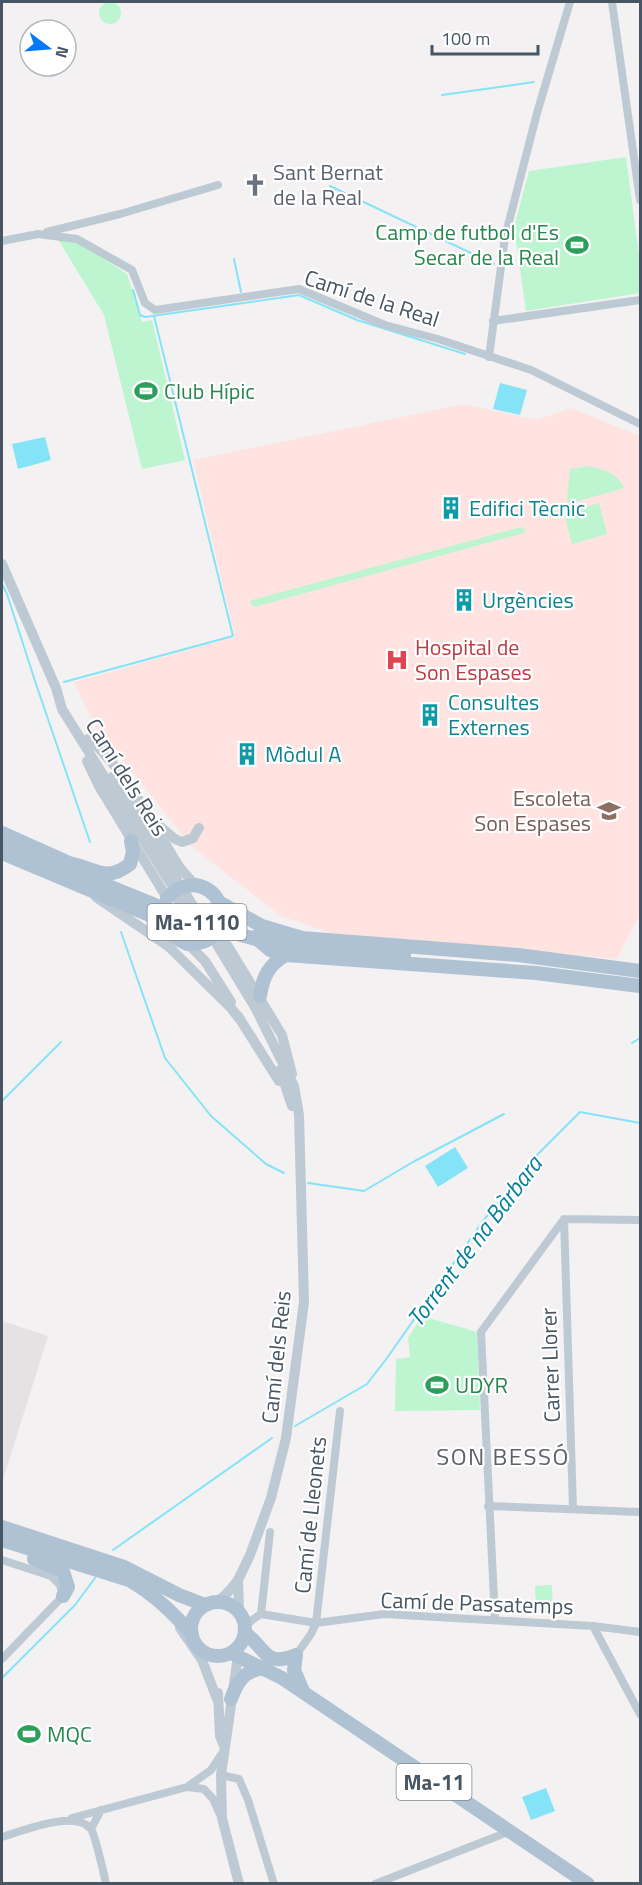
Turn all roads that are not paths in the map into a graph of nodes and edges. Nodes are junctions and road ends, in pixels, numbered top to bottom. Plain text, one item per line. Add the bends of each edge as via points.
1 (570, 2) edge
2 (612, 2) edge
3 (639, 181) edge
4 (218, 185) dead end
5 (640, 200) edge
6 (38, 234) junction
7 (2, 241) edge
8 (640, 300) edge
9 (493, 321) junction
10 (489, 357) junction
11 (640, 424) edge
12 (2, 564) edge
13 (84, 739) junction
14 (147, 813) junction
15 (199, 828) dead end
16 (2, 833) edge
17 (132, 841) junction
18 (2, 843) edge
19 (2, 852) edge
20 (68, 863) junction
21 (174, 882) dead end
22 (84, 888) junction
23 (178, 895) junction
24 (219, 902) junction
25 (164, 924) junction
26 (213, 935) junction
27 (188, 944) junction
28 (430, 949) junction
29 (286, 955) junction
30 (535, 968) junction
31 (640, 971) edge
32 (500, 972) junction
33 (640, 977) edge
34 (640, 986) edge
35 (260, 996) junction
36 (640, 996) edge
37 (241, 1021) junction
38 (294, 1086) junction
39 (291, 1102) junction
40 (299, 1130) junction
41 (564, 1220) junction
42 (640, 1220) edge
43 (340, 1411) dead end
44 (488, 1506) junction
45 (573, 1509) junction
46 (640, 1512) edge
47 (2, 1527) edge
48 (270, 1532) dead end
49 (2, 1542) edge
50 (2, 1560) edge
51 (238, 1580) junction
52 (63, 1596) junction
53 (209, 1604) junction
54 (239, 1610) junction
55 (261, 1614) junction
56 (495, 1620) junction
57 (316, 1623) junction
58 (593, 1626) junction
59 (245, 1632) junction
60 (640, 1632) edge
61 (194, 1639) junction
62 (235, 1652) junction
63 (296, 1655) junction
64 (2, 1659) edge
65 (263, 1668) junction
66 (282, 1678) junction
67 (304, 1693) junction
68 (224, 1699) junction
69 (640, 1714) edge
70 (224, 1749) junction
71 (221, 1775) junction
72 (187, 1786) junction
73 (101, 1810) junction
74 (222, 1818) junction
75 (67, 1819) junction
76 (91, 1829) junction
77 (508, 1832) junction
78 (2, 1837) edge
79 (106, 1884) edge
80 (239, 1884) edge
81 (274, 1884) edge
82 (375, 1884) edge
83 (588, 1884) edge

1 - 9 street via 505,237
2 - 3 street
3 - 5 street
4 - 6 street
6 - 7 street, Camí de la Real
6 - 10 street, Camí de la Real via 78,239 132,270 145,303 155,310 299,289 385,326
8 - 9 street
9 - 10 street
10 - 11 street, Camí de la Real via 531,370
12 - 13 street, Camí dels Reis via 62,709
13 - 14 street via 99,748 126,779
13 - 17 street via 81,748
13 - 21 street, Camí dels Reis
14 - 15 street via 182,842 193,838
14 - 23 street via 180,868
16 - 20 main road, Ma-1110
17 - 20 main road via 130,864 113,874
17 - 23 street
18 - 30 main road, Ma-1110, bridge via 207,926 260,940
19 - 22 main road, Ma-1110
20 - 23 main road, Ma-1110
22 - 25 main road, Ma-1110
22 - 37 street via 168,946
23 - 24 main road, Ma-1110 via 208,890
23 - 25 main road, Ma-1110 via 162,912
23 - 26 street, Camí dels Reis
24 - 26 main road, Ma-1110 via 222,910
24 - 28 main road, Ma-1110 via 262,926 302,938
25 - 27 main road, Ma-1110 via 170,935
26 - 27 main road, Ma-1110, bridge via 199,944
26 - 29 main road, Ma-1110 via 239,928 270,950
26 - 35 street
26 - 38 street, Camí dels Reis
26 - 39 street, Camí dels Reis via 233,983 276,1059
27 - 37 street via 205,961
28 - 30 main road, Ma-1110
28 - 31 main road via 518,954
29 - 32 main road, Ma-1110
29 - 35 main road via 268,968
30 - 32 main road, Ma-1110
30 - 33 main road, Ma-1110
30 - 34 main road, Ma-1110 via 559,976
32 - 36 main road
35 - 38 street via 282,1035
37 - 39 street
38 - 40 street, Camí dels Reis
39 - 40 street, Camí dels Reis
40 - 51 street, Camí dels Reis via 304,1302 294,1387 271,1498
41 - 42 street
41 - 44 street via 481,1332
41 - 45 street, Carrer Llorer
43 - 57 street, Camí de Lleonets
44 - 45 street
44 - 56 street
45 - 46 street
47 - 53 main road via 124,1567 178,1595
48 - 55 street
49 - 52 main road via 12,1551 63,1571 68,1587
49 - 61 main road, Ma-11 via 129,1581 167,1607
49 - 68 street via 108,1578 156,1604 184,1632
50 - 52 street via 51,1576 60,1585
51 - 53 street via 222,1598
51 - 54 street
52 - 64 street
53 - 54 main road via 222,1602
53 - 61 main road via 194,1618
54 - 59 main road, Ma-11
55 - 57 street, Camí de Passatemps
55 - 59 street
56 - 57 street, Camí de Passatemps via 384,1614
56 - 58 street, Camí de Passatemps
57 - 63 street
58 - 60 street, Camí de Passatemps
58 - 69 street
59 - 62 main road
59 - 63 main road via 275,1660
59 - 66 main road, Ma-11
61 - 62 main road, Ma-11 via 215,1656
61 - 68 street
62 - 65 main road, Ma-11
62 - 68 street
63 - 67 main road via 294,1670
65 - 66 main road, Ma-11
65 - 68 main road via 245,1674
66 - 67 main road, Ma-11
67 - 77 main road, Ma-11
68 - 70 street via 228,1734
70 - 71 street
70 - 72 street via 211,1770
71 - 74 street
71 - 81 street via 239,1779
72 - 73 street
72 - 74 street via 204,1789
73 - 75 street
73 - 76 street
74 - 80 street
75 - 76 street
75 - 78 street
76 - 79 street
77 - 82 street
77 - 83 main road, Ma-11

